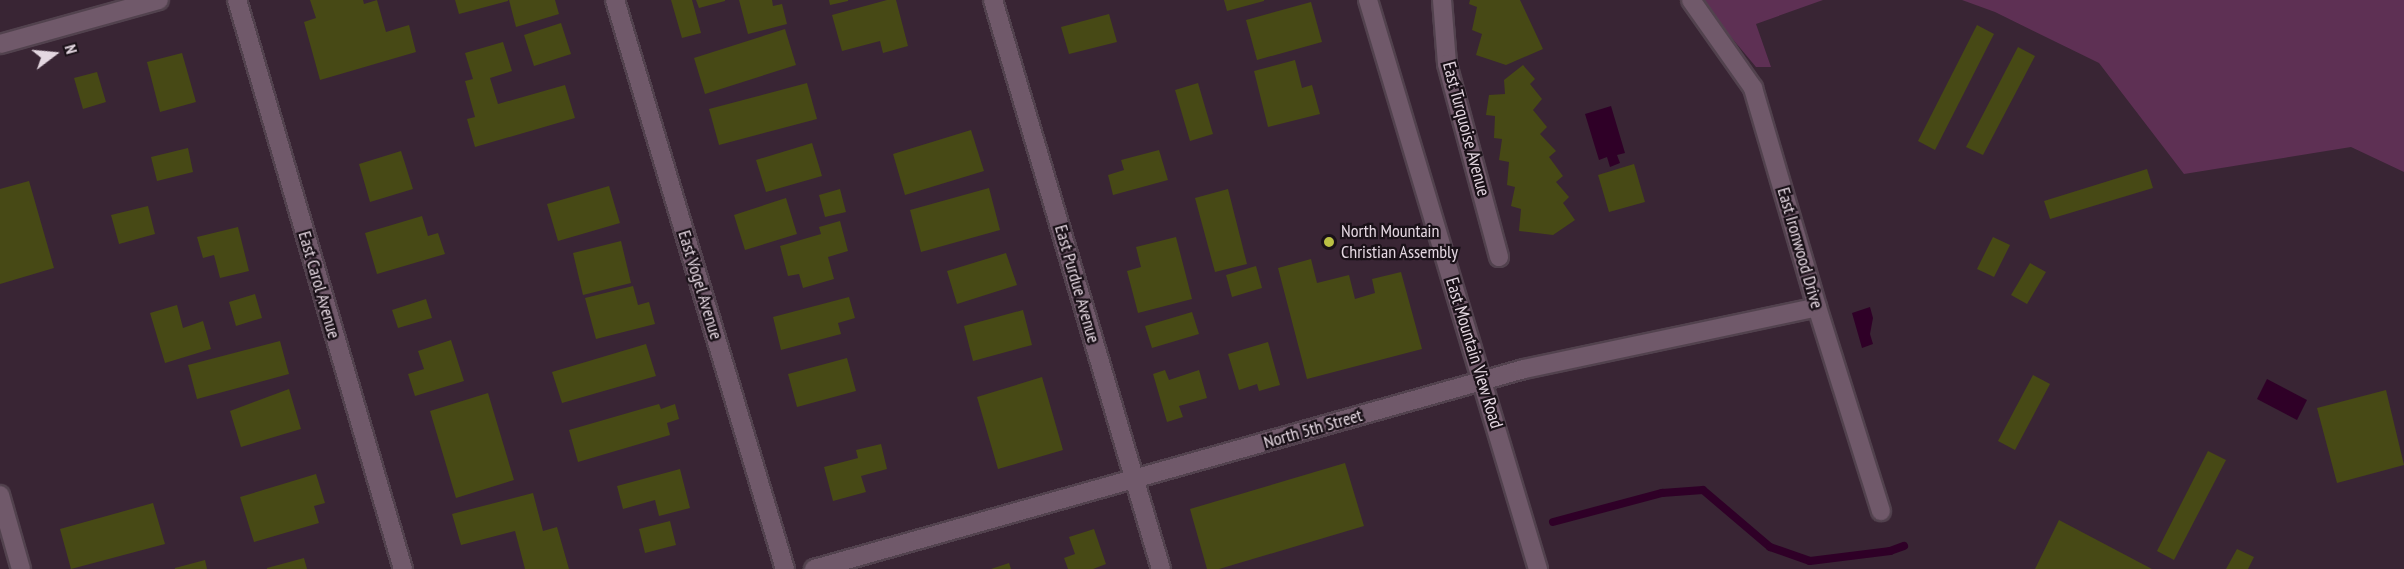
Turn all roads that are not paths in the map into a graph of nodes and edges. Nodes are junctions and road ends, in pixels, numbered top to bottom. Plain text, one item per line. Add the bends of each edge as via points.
1 (159, 0) edge
2 (237, 0) edge
3 (615, 0) edge
4 (993, 0) edge
5 (1368, 0) edge
6 (1442, 0) edge
7 (1691, 0) edge
8 (0, 44) edge
9 (1499, 256) dead end
10 (1817, 308) junction
11 (1483, 381) junction
12 (1135, 478) junction
13 (0, 495) edge
14 (1881, 511) dead end
15 (21, 569) edge
16 (403, 569) edge
17 (785, 569) edge
18 (814, 569) edge
19 (1161, 569) edge
20 (1538, 569) edge

1 - 8 street
2 - 16 street, East Carol Avenue
3 - 17 street, East Vogel Avenue
4 - 12 street, East Purdue Avenue
5 - 11 street, East Mountain View Road
6 - 9 street, East Turquoise Avenue via 1447,64
7 - 10 street, East Ironwood Drive via 1753,88
10 - 11 street, North 5th Street
10 - 14 street, East Ironwood Drive
11 - 12 street, North 5th Street
11 - 20 street, East Mountain View Road
12 - 18 street, North 5th Street
12 - 19 street, East Purdue Avenue
13 - 15 street

